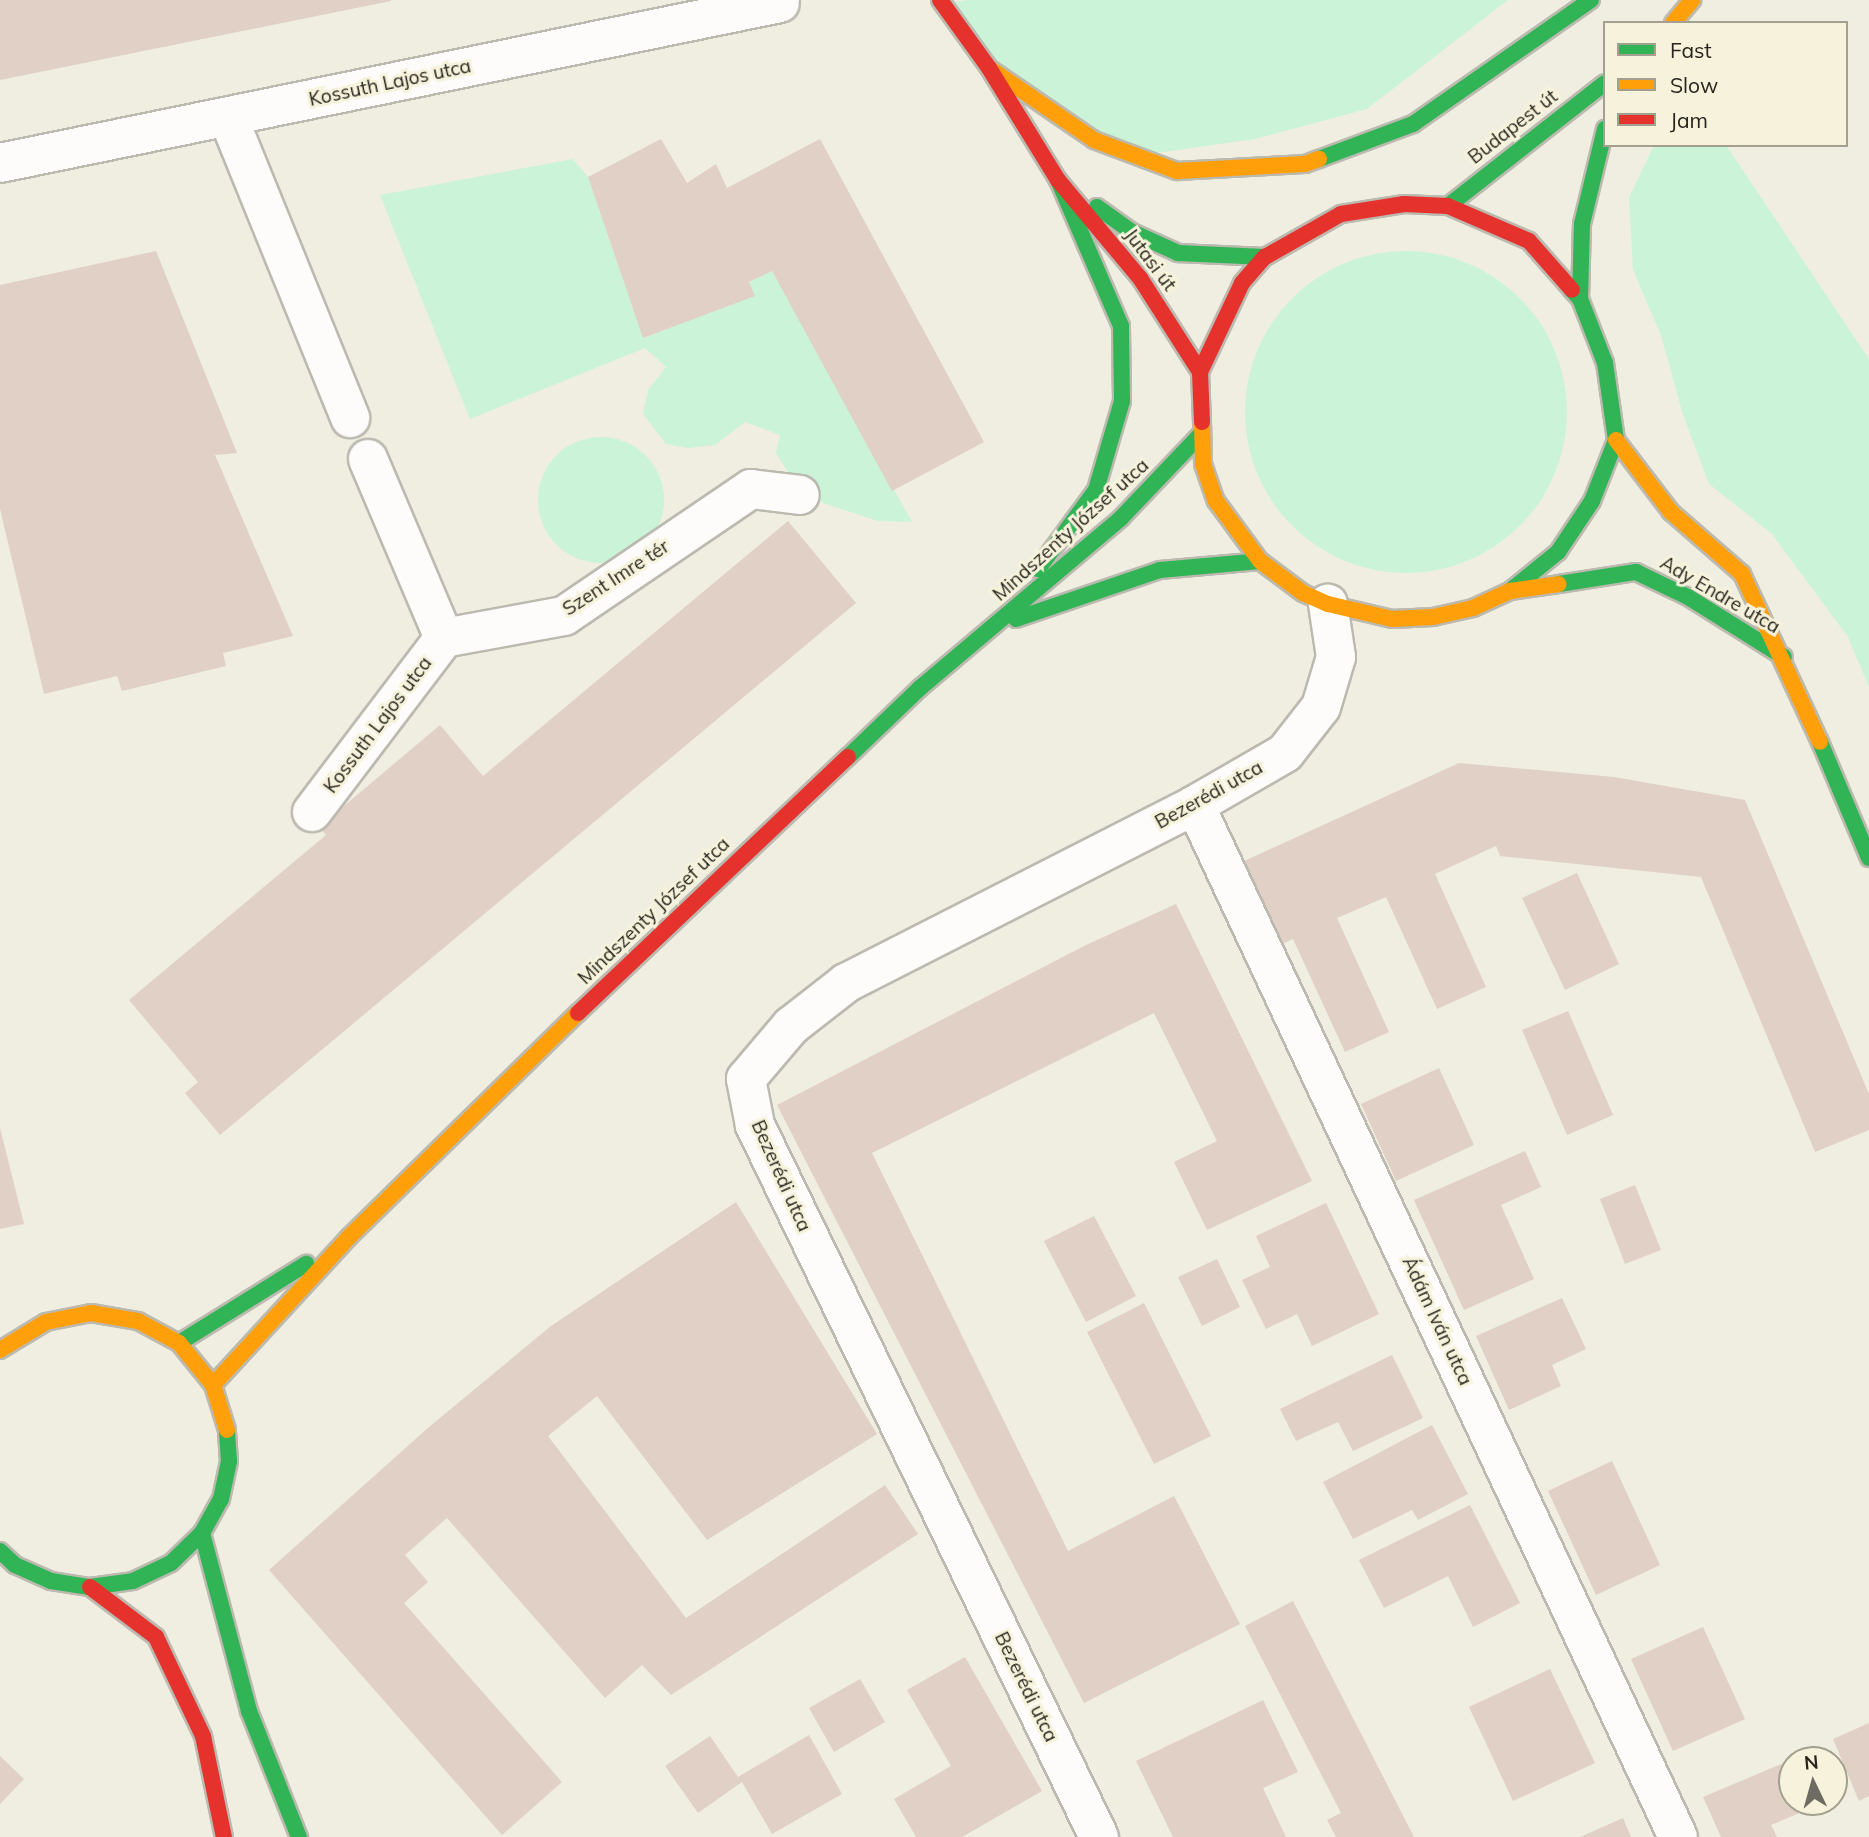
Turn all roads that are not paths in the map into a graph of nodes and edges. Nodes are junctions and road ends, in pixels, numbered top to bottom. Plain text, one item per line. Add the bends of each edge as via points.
1 (940, 0) edge
2 (1591, 0) edge
3 (1692, 0) edge
4 (780, 3) dead end
5 (1675, 21) edge
6 (989, 68) junction
7 (1603, 85) edge
8 (228, 117) junction
9 (1603, 137) edge
10 (0, 163) edge
11 (1058, 180) junction
12 (1448, 206) junction
13 (1265, 257) junction
14 (1580, 299) junction
15 (1200, 372) junction
16 (350, 418) dead end
17 (1200, 435) junction
18 (1616, 440) junction
19 (368, 459) dead end
20 (800, 495) dead end
21 (1259, 561) junction
22 (1510, 591) junction
23 (1328, 604) junction
24 (998, 625) junction
25 (444, 638) junction
26 (1784, 657) junction
27 (1195, 805) junction
28 (312, 812) dead end
29 (1869, 858) edge
30 (349, 1237) junction
31 (178, 1343) junction
32 (0, 1350) edge
33 (213, 1385) junction
34 (202, 1533) junction
35 (0, 1550) edge
36 (90, 1587) junction
37 (224, 1837) edge
38 (299, 1837) edge
39 (1099, 1837) edge
40 (1678, 1837) edge

1 - 6 main road, Jutasi út
2 - 6 main road via 1413,124 1305,164 1177,171 1094,140
3 - 5 main road
4 - 8 street, Kossuth Lajos utca
6 - 11 main road, Jutasi út
7 - 12 main road, Budapest út
8 - 10 street, Kossuth Lajos utca
8 - 16 street
9 - 14 main road via 1582,224
11 - 13 main road, Jutasi út via 1132,232 1178,253
11 - 15 main road, Jutasi út via 1140,278
11 - 24 main road via 1121,326 1122,401 1096,490
12 - 13 main road via 1404,204 1341,214
12 - 14 main road via 1529,241
13 - 15 main road via 1242,283
14 - 18 main road via 1605,363
15 - 17 main road
17 - 21 main road via 1203,464 1216,501
17 - 24 main road, Mindszenty József utca via 1121,518
18 - 22 main road via 1592,501 1558,552
18 - 26 main road, Ady Endre utca via 1671,512 1742,574
19 - 25 street
20 - 25 street, Szent Imre tér via 751,489 564,615
21 - 23 main road via 1303,593
21 - 24 main road, Mindszenty József utca via 1160,570
22 - 23 main road via 1473,608 1433,617 1392,619
22 - 26 main road, Ady Endre utca via 1636,572 1688,597
23 - 27 street, Bezerédi utca via 1336,657 1321,707 1285,753
24 - 30 main road, Mindszenty József utca via 910,697
25 - 28 street, Kossuth Lajos utca
26 - 29 main road, Ady Endre utca
27 - 39 street, Bezerédi utca via 846,983 791,1026 746,1079 755,1125
27 - 40 street, Ádám Iván utca
30 - 31 main road, Mindszenty József utca
30 - 33 main road, Mindszenty József utca
31 - 32 main road via 138,1321 91,1313 46,1322
31 - 33 main road
33 - 34 main road via 227,1422 229,1461 221,1499
34 - 36 main road via 171,1563 133,1581
34 - 38 main road via 249,1711
35 - 36 main road via 15,1564 51,1581
36 - 37 main road via 156,1637 203,1736

